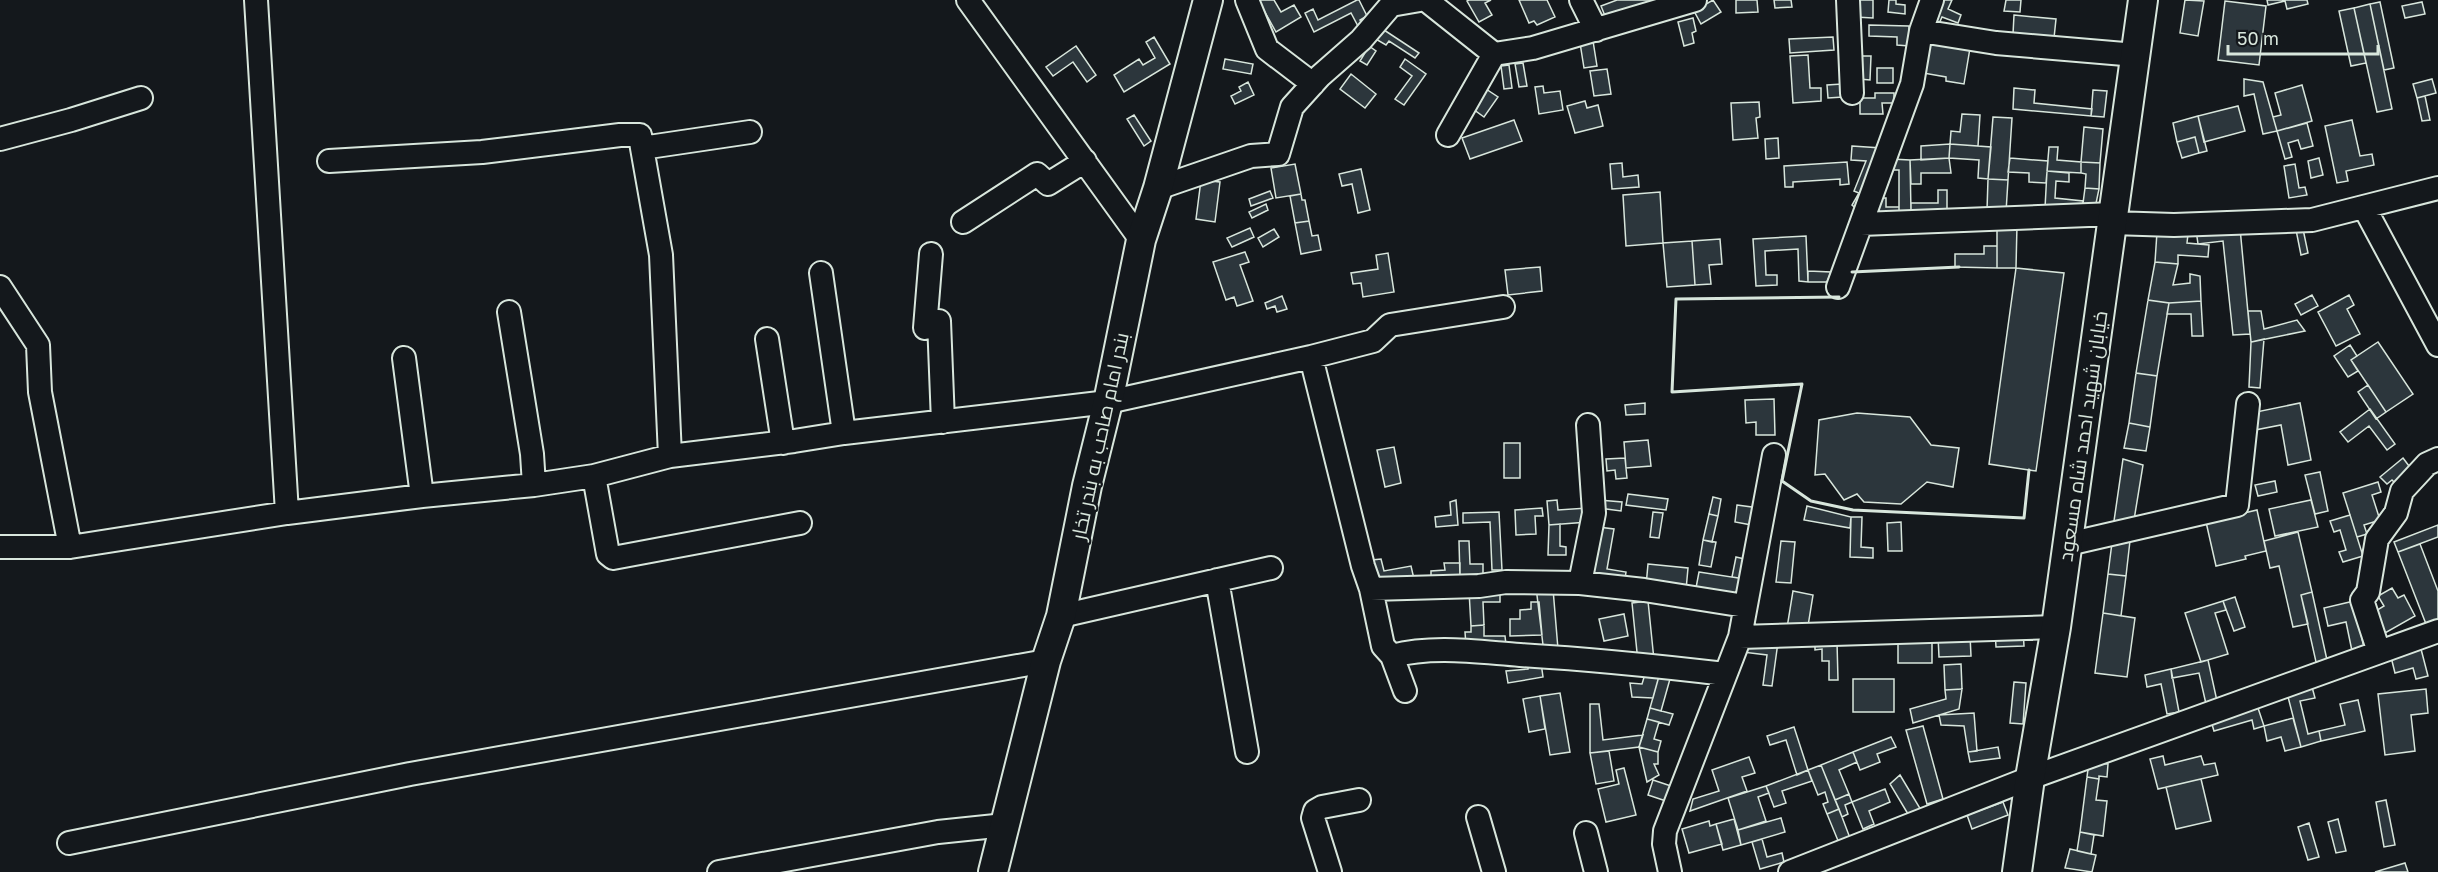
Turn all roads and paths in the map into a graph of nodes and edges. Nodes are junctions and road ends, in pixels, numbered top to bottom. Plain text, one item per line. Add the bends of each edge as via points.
1 (256, 0) edge
2 (968, 0) edge
3 (1208, 0) edge
4 (1246, 0) edge
5 (1420, 0) edge
6 (1426, 0) edge
7 (1581, 0) edge
8 (1695, 0) edge
9 (1848, 0) edge
10 (1932, 0) edge
11 (2143, 0) edge
12 (1378, 8) edge
13 (1596, 30) junction
14 (1921, 31) junction
15 (1494, 54) junction
16 (2136, 54) junction
17 (1313, 84) junction
18 (1852, 93) dead end
19 (141, 98) dead end
20 (750, 132) dead end
21 (1448, 135) dead end
22 (0, 139) edge
23 (642, 148) junction
24 (329, 161) dead end
25 (1085, 161) junction
26 (1158, 188) junction
27 (2438, 188) edge
28 (2364, 207) junction
29 (2113, 218) junction
30 (963, 222) dead end
31 (1861, 224) junction
32 (1141, 240) junction
33 (931, 254) dead end
34 (821, 273) dead end
35 (0, 287) edge
36 (1838, 287) dead end
37 (1503, 307) dead end
38 (509, 312) dead end
39 (9, 317) edge
40 (767, 339) dead end
41 (2438, 345) edge
42 (1311, 357) junction
43 (404, 358) dead end
44 (1108, 402) junction
45 (2248, 404) dead end
46 (943, 423) junction
47 (1588, 424) dead end
48 (843, 433) junction
49 (783, 443) junction
50 (1774, 454) dead end
51 (670, 456) junction
52 (2438, 459) edge
53 (594, 476) junction
54 (534, 485) junction
55 (422, 496) junction
56 (286, 513) junction
57 (800, 523) dead end
58 (2068, 544) junction
59 (0, 547) edge
60 (70, 547) junction
61 (1271, 568) dead end
62 (1217, 580) junction
63 (1580, 583) junction
64 (1371, 589) junction
65 (1745, 606) junction
66 (1061, 616) junction
67 (2056, 627) junction
68 (2438, 631) edge
69 (1740, 637) junction
70 (2379, 652) junction
71 (1392, 656) junction
72 (1046, 661) junction
73 (1725, 674) junction
74 (1404, 691) dead end
75 (1247, 752) dead end
76 (2030, 778) junction
77 (1359, 800) dead end
78 (1478, 818) dead end
79 (1005, 825) junction
80 (1586, 833) dead end
81 (69, 843) dead end
82 (719, 872) edge
83 (993, 872) edge
84 (1330, 872) edge
85 (1494, 872) edge
86 (1596, 872) edge
87 (1670, 872) edge
88 (1790, 872) edge
89 (2017, 872) edge

1 - 56 street
2 - 25 street
3 - 26 main road, بندر امام صاحب به بندر تخار
4 - 17 street via 1267,49
5 - 12 street
6 - 15 street
7 - 13 street
8 - 13 street
9 - 18 street
10 - 14 street
11 - 16 main road, خیابان شهید احمد شاه مسعود
12 - 17 street via 1361,40
13 - 15 street via 1533,48
14 - 16 street via 1996,43
14 - 31 street via 1912,84
15 - 21 street
16 - 29 main road, خیابان شهید احمد شاه مسعود
17 - 26 street via 1292,107 1278,154 1251,156
19 - 22 street
20 - 23 street
23 - 24 street via 640,135 620,135 482,152
23 - 51 street via 661,255
25 - 30 street via 1048,184 1037,174
25 - 32 street
26 - 32 main road, بندر امام صاحب به بندر تخار
27 - 28 street
28 - 29 street via 2312,220 2174,225
28 - 41 street
29 - 31 street
29 - 58 main road, خیابان شهید احمد شاه مسعود
31 - 36 street
32 - 44 main road, بندر امام صاحب به بندر تخار
33 - 46 street via 924,328 939,321
34 - 48 street
35 - 39 street
37 - 42 street via 1390,326 1373,341
38 - 54 street
39 - 60 street via 38,345 40,392
40 - 49 street
42 - 44 street
42 - 64 street
43 - 55 street
44 - 46 street
44 - 66 main road, بندر امام صاحب به بندر تخار
45 - 58 street via 2237,505
46 - 48 street
47 - 63 street via 1594,513
48 - 49 street
49 - 51 street
50 - 65 street
51 - 53 street
52 - 70 street via 2427,464 2402,491 2396,513 2377,539 2368,592 2362,600
53 - 54 street
53 - 57 street via 613,558
54 - 55 street
55 - 56 street
56 - 60 street
58 - 67 main road, خیابان شهید احمد شاه مسعود
59 - 60 street
61 - 62 street
62 - 66 street
62 - 75 street
63 - 64 street via 1506,582
63 - 65 street
64 - 71 street via 1383,646
65 - 69 street
66 - 72 main road, بندر امام صاحب به بندر تخار
67 - 69 street
67 - 76 main road, خیابان شهید احمد شاه مسعود
68 - 70 street
69 - 73 street
70 - 76 street
71 - 73 street via 1460,650
71 - 74 street
72 - 79 main road, بندر امام صاحب به بندر تخار
72 - 81 street via 410,774
73 - 87 street via 1665,831
76 - 88 street
76 - 89 main road, خیابان شهید احمد شاه مسعود
77 - 84 street via 1315,811 1313,818
78 - 85 street
79 - 82 street via 938,832
79 - 83 main road, بندر امام صاحب به بندر تخار
80 - 86 street

